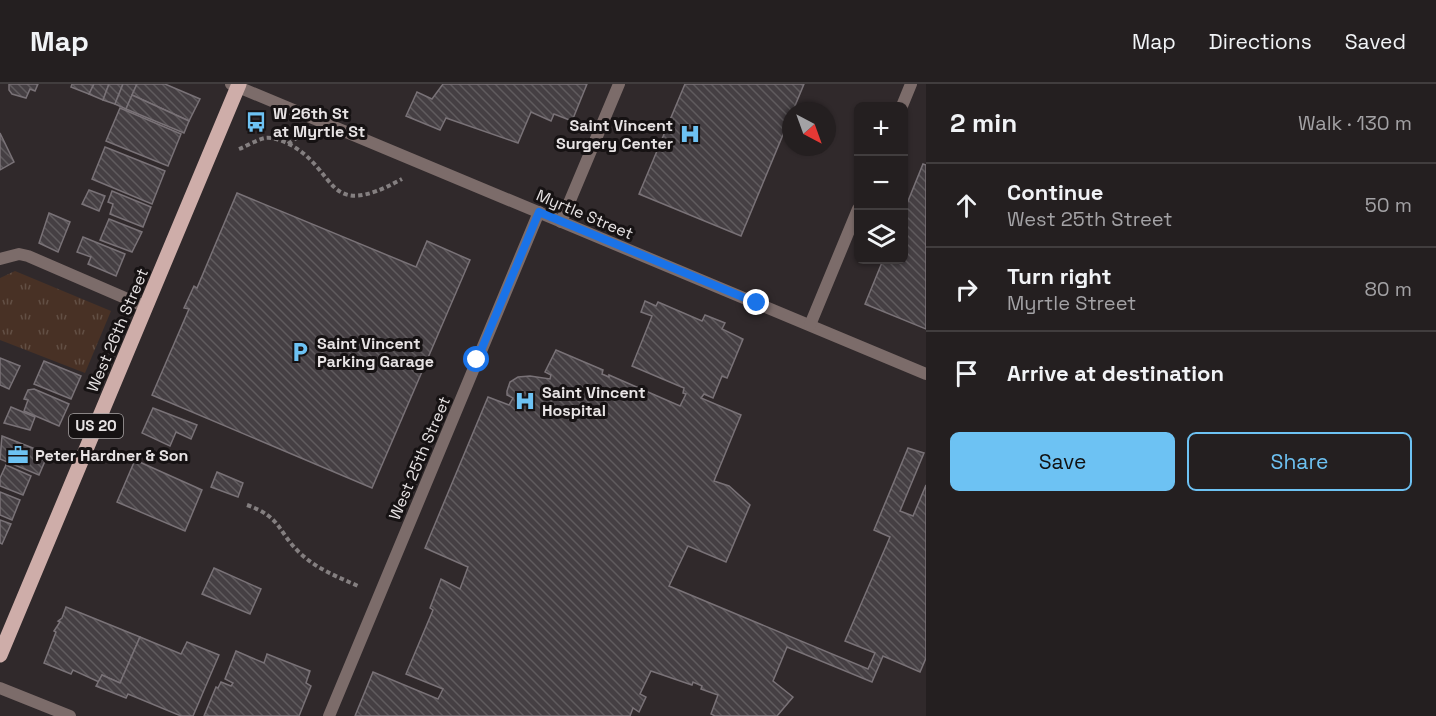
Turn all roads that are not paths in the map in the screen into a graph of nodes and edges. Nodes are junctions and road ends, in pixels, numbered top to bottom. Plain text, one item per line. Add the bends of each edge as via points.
1 (619, 84) edge
2 (911, 84) edge
3 (236, 85) edge
4 (904, 102) edge
5 (858, 210) edge
6 (539, 212) junction
7 (561, 222) junction
8 (0, 259) edge
9 (146, 307) junction
10 (810, 325) junction
11 (926, 374) edge
12 (0, 656) edge
13 (0, 688) edge
14 (70, 716) edge
15 (329, 716) edge

1 - 7 street
2 - 4 street
3 - 6 street, Myrtle Street
3 - 9 main road, West 26th Street / US 20
5 - 10 street
6 - 7 street, Myrtle Street
6 - 15 street, West 25th Street
7 - 10 street, Myrtle Street
8 - 9 street via 18,254 28,256
9 - 12 main road, West 26th Street / US 20
10 - 11 street, Myrtle Street
13 - 14 street

